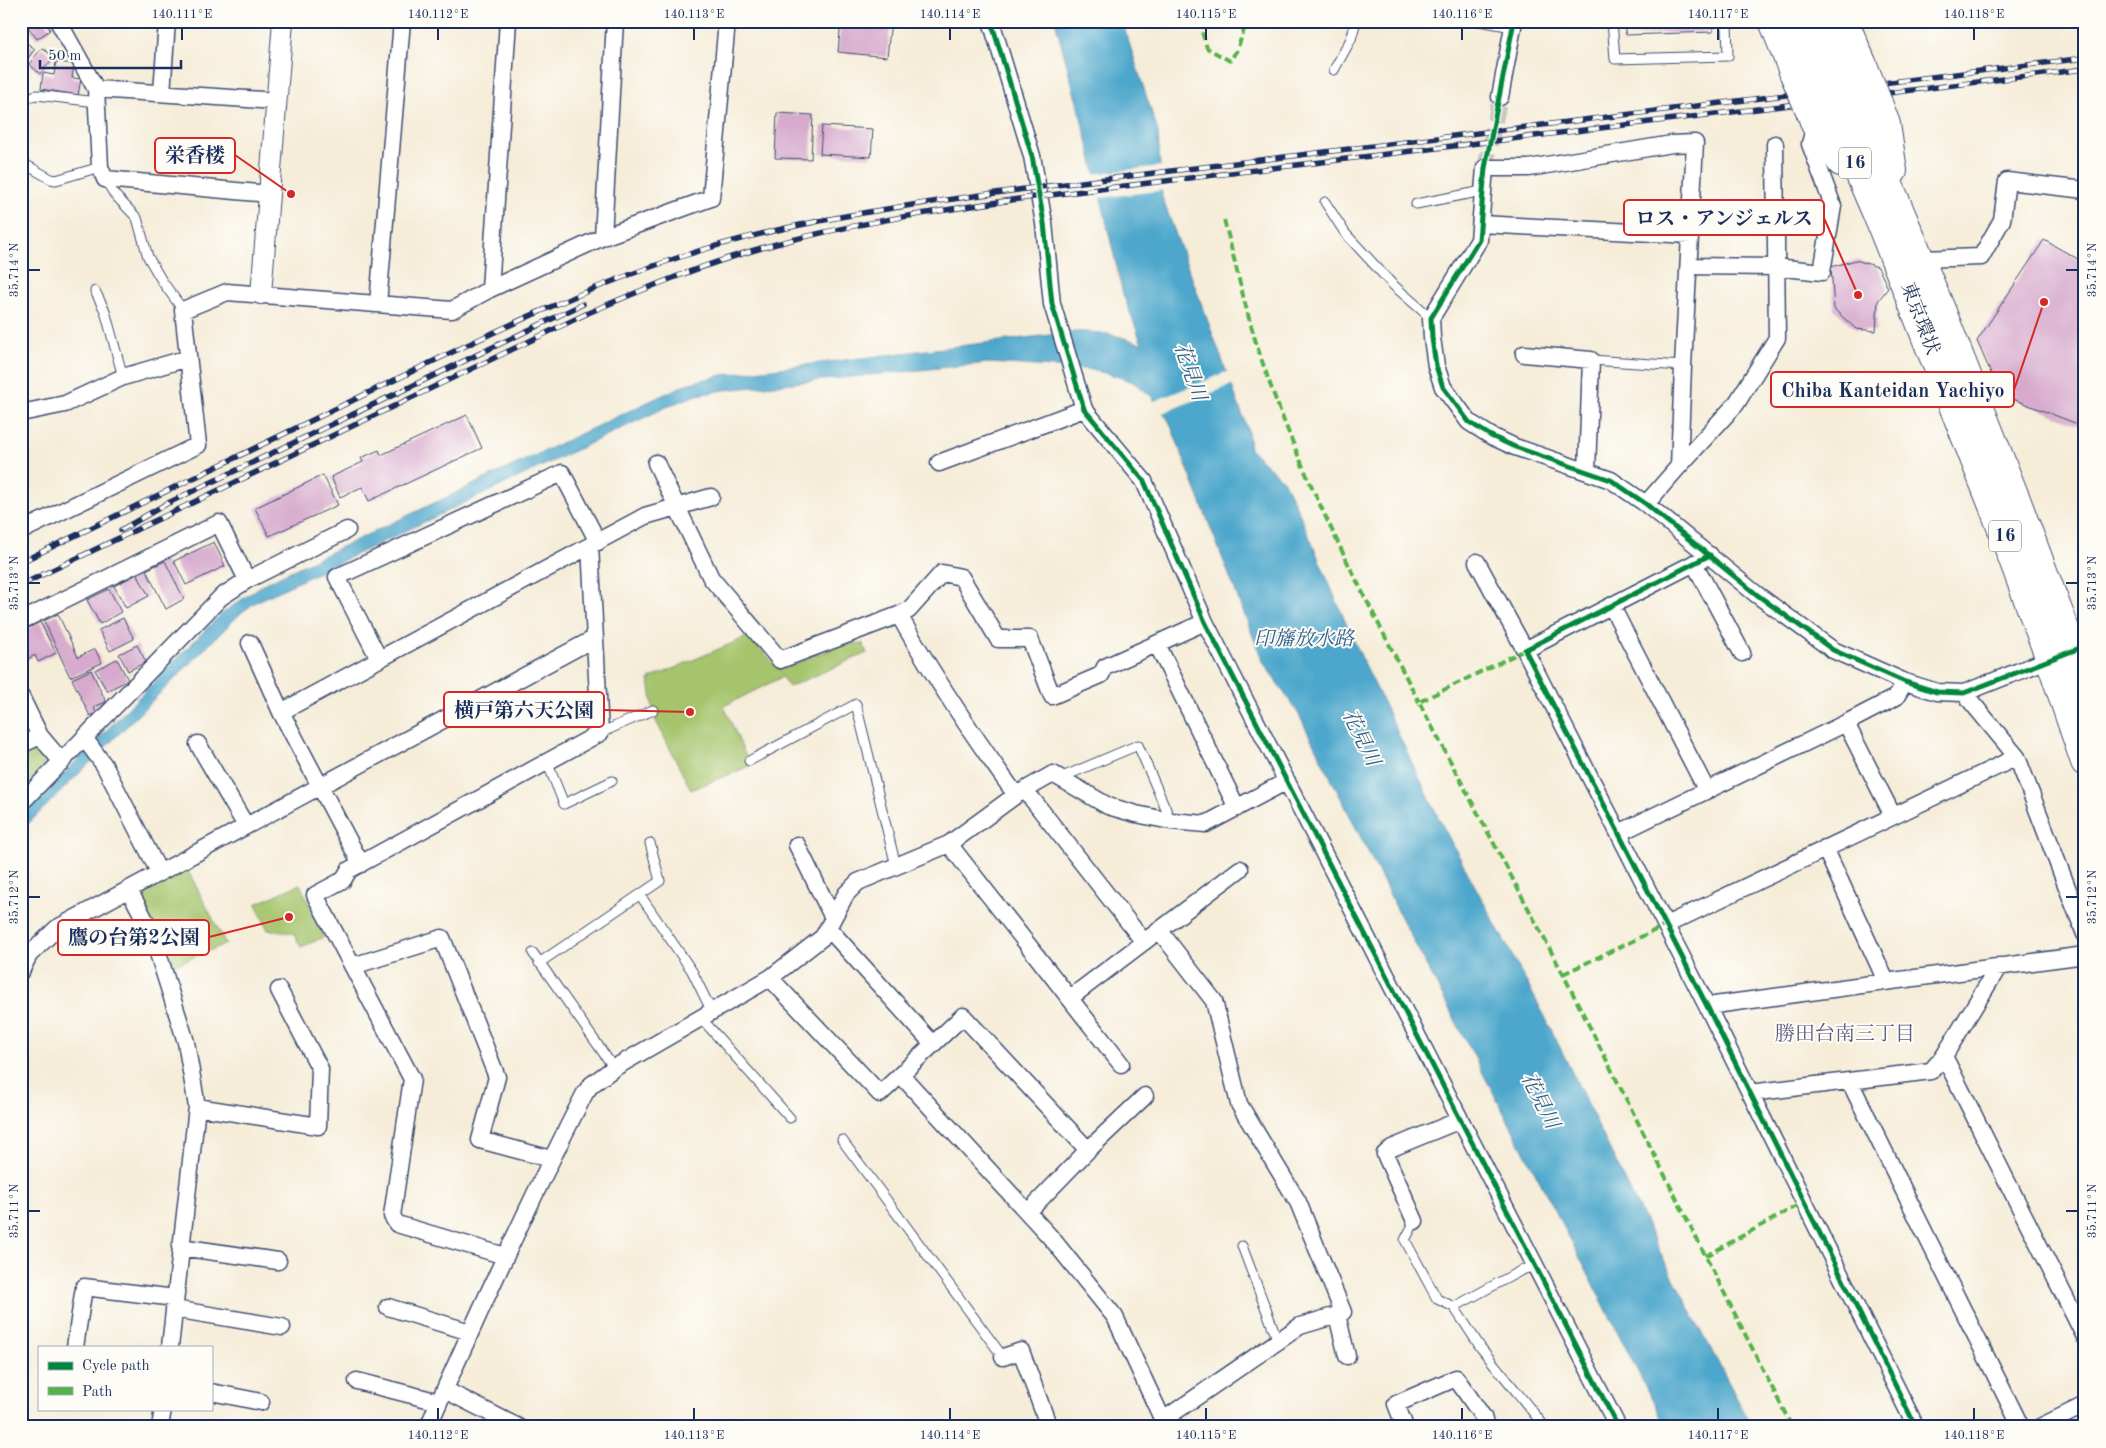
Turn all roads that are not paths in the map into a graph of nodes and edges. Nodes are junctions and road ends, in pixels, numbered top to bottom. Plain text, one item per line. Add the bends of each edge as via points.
1 (58, 21) edge
2 (166, 21) edge
3 (283, 21) edge
4 (402, 21) edge
5 (508, 21) edge
6 (615, 21) edge
7 (727, 21) edge
8 (991, 21) edge
9 (1356, 21) edge
10 (1479, 21) edge
11 (1612, 21) edge
12 (1727, 21) edge
13 (1773, 21) edge
14 (1794, 21) edge
15 (1821, 21) edge
16 (1844, 21) edge
17 (1514, 24) edge
18 (1334, 70) dead end
19 (1828, 70) junction
20 (162, 93) junction
21 (96, 96) junction
22 (1500, 97) tunnel mouth
23 (21, 99) edge
24 (276, 101) junction
25 (1838, 111) junction
26 (1775, 144) dead end
27 (21, 162) edge
28 (103, 173) junction
29 (2085, 190) edge
30 (1483, 191) junction
31 (268, 194) junction
32 (1325, 202) dead end
33 (1416, 204) dead end
34 (1888, 213) junction
35 (1481, 224) junction
36 (1690, 235) junction
37 (603, 237) junction
38 (1920, 259) junction
39 (1689, 266) junction
40 (1776, 267) junction
41 (490, 289) junction
42 (95, 291) dead end
43 (261, 294) junction
44 (378, 304) junction
45 (183, 310) junction
46 (1432, 318) junction
47 (1524, 354) dead end
48 (188, 358) junction
49 (1591, 360) junction
50 (1683, 366) junction
51 (123, 377) junction
52 (1084, 409) junction
53 (21, 413) edge
54 (656, 463) dead end
55 (939, 463) dead end
56 (1680, 466) junction
57 (1587, 472) junction
58 (711, 496) dead end
59 (1646, 504) junction
60 (677, 506) junction
61 (347, 530) dead end
62 (21, 531) edge
63 (594, 544) junction
64 (1710, 555) junction
65 (1477, 562) dead end
66 (1694, 563) junction
67 (247, 580) junction
68 (1612, 607) junction
69 (899, 615) junction
70 (21, 621) edge
71 (1205, 622) junction
72 (595, 638) junction
73 (250, 644) dead end
74 (1156, 644) junction
75 (1525, 650) junction
76 (2069, 652) edge
77 (1742, 654) dead end
78 (379, 660) junction
79 (1904, 682) junction
80 (2085, 682) edge
81 (1964, 693) junction
82 (21, 697) edge
83 (653, 710) dead end
84 (281, 712) junction
85 (1846, 724) junction
86 (600, 733) junction
87 (40, 736) junction
88 (87, 741) junction
89 (198, 744) dead end
90 (21, 745) edge
91 (2017, 757) junction
92 (62, 762) junction
93 (546, 762) junction
94 (749, 762) dead end
95 (2085, 762) edge
96 (1060, 778) junction
97 (612, 781) dead end
98 (1287, 781) junction
99 (321, 786) junction
100 (1706, 789) junction
101 (1020, 793) junction
102 (21, 803) edge
103 (1237, 808) junction
104 (1893, 816) junction
105 (1171, 821) junction
106 (246, 826) junction
107 (1619, 833) junction
108 (650, 843) dead end
109 (949, 844) junction
110 (797, 845) dead end
111 (1825, 848) junction
112 (361, 864) junction
113 (896, 866) junction
114 (1240, 869) dead end
115 (160, 872) junction
116 (129, 890) junction
117 (640, 895) junction
118 (830, 923) junction
119 (1666, 925) junction
120 (1159, 930) junction
121 (2085, 934) edge
122 (1144, 942) junction
123 (533, 953) dead end
124 (2085, 955) edge
125 (539, 963) junction
126 (353, 966) junction
127 (1999, 966) junction
128 (21, 971) edge
129 (770, 978) junction
130 (1886, 981) junction
131 (279, 990) dead end
132 (1070, 998) junction
133 (1707, 1006) junction
134 (706, 1015) junction
135 (933, 1044) junction
136 (1944, 1056) junction
137 (1121, 1064) dead end
138 (614, 1068) junction
139 (901, 1075) junction
140 (1850, 1082) junction
141 (1750, 1093) junction
142 (1145, 1096) dead end
143 (197, 1107) junction
144 (790, 1118) dead end
145 (1460, 1120) junction
146 (842, 1140) dead end
147 (1088, 1150) junction
148 (551, 1160) junction
149 (1028, 1212) junction
150 (1415, 1221) joint
151 (1242, 1246) dead end
152 (180, 1247) junction
153 (505, 1256) junction
154 (278, 1262) dead end
155 (1535, 1266) junction
156 (174, 1304) junction
157 (388, 1307) dead end
158 (1454, 1307) junction
159 (1337, 1315) junction
160 (282, 1327) dead end
161 (470, 1332) junction
162 (2085, 1337) edge
163 (1278, 1342) junction
164 (74, 1346) edge
165 (170, 1346) edge
166 (1347, 1356) dead end
167 (1003, 1357) joint
168 (357, 1381) dead end
169 (212, 1392) edge
170 (442, 1396) junction
171 (261, 1402) dead end
172 (2085, 1405) edge
173 (163, 1410) edge
174 (1164, 1423) edge
175 (160, 1427) edge
176 (428, 1427) edge
177 (518, 1427) edge
178 (1050, 1427) edge
179 (1405, 1427) edge
180 (1486, 1427) edge
181 (1545, 1427) edge
182 (1618, 1427) edge
183 (1916, 1427) edge
184 (2021, 1427) edge
185 (2040, 1427) edge

1 - 21 street
2 - 20 street
3 - 24 street
4 - 44 street
5 - 41 street
6 - 37 street
7 - 37 street via 711,198
8 - 52 street via 1032,156 1044,224 1052,304
9 - 18 lane via 1351,39
10 - 17 lane
11 - 12 lane via 1615,59 1728,56
13 - 19 highway
14 - 19 highway, 東京環状 / 16
15 - 19 highway, 東京環状 / 16
16 - 19 highway
17 - 22 street
19 - 25 highway, 東京環状 / 16, bridge
19 - 25 highway, bridge
20 - 21 street
20 - 24 street
21 - 23 lane via 37,95
21 - 28 street
24 - 31 street
25 - 34 highway, 東京環状 / 16
25 - 34 highway via 1886,124
25 - 40 street via 1810,144 1833,206 1822,272
26 - 40 street
27 - 28 lane via 56,180
28 - 31 street
28 - 45 lane via 114,194 138,218 148,257
29 - 38 street via 2007,181 2002,220 1981,257
30 - 33 lane
30 - 35 street
30 - 36 street via 1485,168 1529,168 1695,143
31 - 43 street
32 - 46 lane via 1345,233 1393,285
34 - 38 highway, 東京環状 / 16
34 - 76 highway, 東京環状 / 16 via 1995,511
35 - 36 street
35 - 46 street via 1479,240
36 - 39 street
37 - 41 street
38 - 76 highway, 東京環状 / 16 via 2013,493
39 - 40 street
39 - 50 street
40 - 56 street via 1777,338 1736,404
41 - 44 street via 452,310
42 - 51 lane via 105,311
43 - 44 street
43 - 45 street via 227,292
45 - 48 street
46 - 57 street via 1436,366 1443,387 1469,422 1515,447
47 - 49 street
48 - 51 street
48 - 62 street via 198,445
49 - 50 lane
49 - 57 street
50 - 56 street
51 - 53 street via 65,404
52 - 55 street
52 - 71 street via 1144,482
54 - 60 street
56 - 59 street
57 - 59 street via 1611,480
58 - 60 street
59 - 64 street
60 - 63 street via 645,516
60 - 69 street via 711,578 780,660
61 - 67 street
63 - 72 street
63 - 78 street
63 - 78 street via 562,473 337,577
64 - 66 street
64 - 79 street via 1756,594 1833,650
65 - 75 street
66 - 68 street
66 - 77 street
67 - 70 street via 219,523
67 - 88 street via 222,597
68 - 75 street
68 - 100 street
69 - 74 street via 909,610 942,573 961,577 998,639 1030,639 1052,696 1101,675 1105,667
69 - 101 street via 968,728
71 - 74 street
71 - 98 street
72 - 86 street
72 - 99 street
73 - 84 street
74 - 103 street
75 - 107 street
76 - 80 highway, 東京環状 / 16
76 - 81 street
76 - 95 highway, 東京環状 / 16
78 - 84 street
79 - 81 street via 1937,692
79 - 85 street via 1896,697
81 - 91 street
82 - 87 street
83 - 86 lane
84 - 99 street
85 - 100 street
85 - 104 street
86 - 93 street
87 - 90 street
87 - 92 street
88 - 92 street
88 - 115 street via 104,765
89 - 106 street
91 - 104 street
91 - 121 street
92 - 102 street
93 - 97 lane via 564,804
93 - 112 street
94 - 113 lane via 856,704
96 - 101 street via 1053,774
96 - 105 street via 1108,806
96 - 105 lane via 1138,744
98 - 103 street
98 - 145 street
99 - 106 street
99 - 112 street
100 - 107 street
101 - 109 street
101 - 122 street
103 - 105 street via 1206,824
104 - 111 street
106 - 115 street
107 - 119 street
108 - 117 lane via 660,881
109 - 113 street
109 - 132 street
110 - 118 street
111 - 119 street
111 - 130 street
112 - 126 street via 349,870 343,880 315,895
113 - 118 street via 858,882 846,894
114 - 120 street
115 - 116 street
116 - 128 street via 57,928 29,955
116 - 143 street via 151,931 163,968 186,1042
117 - 125 lane
117 - 134 lane via 692,971
118 - 129 street via 823,937
118 - 135 street
119 - 133 street
120 - 122 street
120 - 159 street via 1214,1001 1239,1104 1298,1202 1343,1312
122 - 132 street
123 - 125 lane
124 - 127 street
125 - 138 lane
126 - 148 street via 442,938 497,1077 480,1140
126 - 153 street via 412,1079 392,1216 397,1224
127 - 130 street
127 - 136 street
129 - 134 street
129 - 139 street via 880,1094
130 - 133 street
131 - 143 street via 320,1069 318,1126
132 - 137 street
133 - 141 street
134 - 138 street
134 - 144 lane
135 - 139 street
135 - 147 street via 963,1016
136 - 140 street via 1931,1071
136 - 162 street
138 - 148 street via 585,1093
139 - 149 street
140 - 141 street
140 - 184 street
141 - 183 street
142 - 147 street
143 - 152 street
145 - 150 street via 1392,1148 1385,1154
145 - 155 street
146 - 167 lane
147 - 149 street
148 - 153 street
149 - 174 street via 1114,1317
150 - 158 lane via 1405,1240 1437,1299
151 - 163 lane
152 - 154 street
152 - 156 street
153 - 161 street
155 - 158 lane
155 - 182 street
156 - 160 street
156 - 164 street via 84,1287
156 - 165 street
157 - 161 street
158 - 181 lane via 1481,1348
159 - 163 street via 1300,1326
159 - 166 street
161 - 170 street
163 - 174 street
167 - 178 street via 1021,1351
168 - 170 street
169 - 171 street
170 - 176 street
170 - 177 street
172 - 185 street
173 - 175 street
179 - 180 street via 1396,1404 1456,1378 1483,1417

